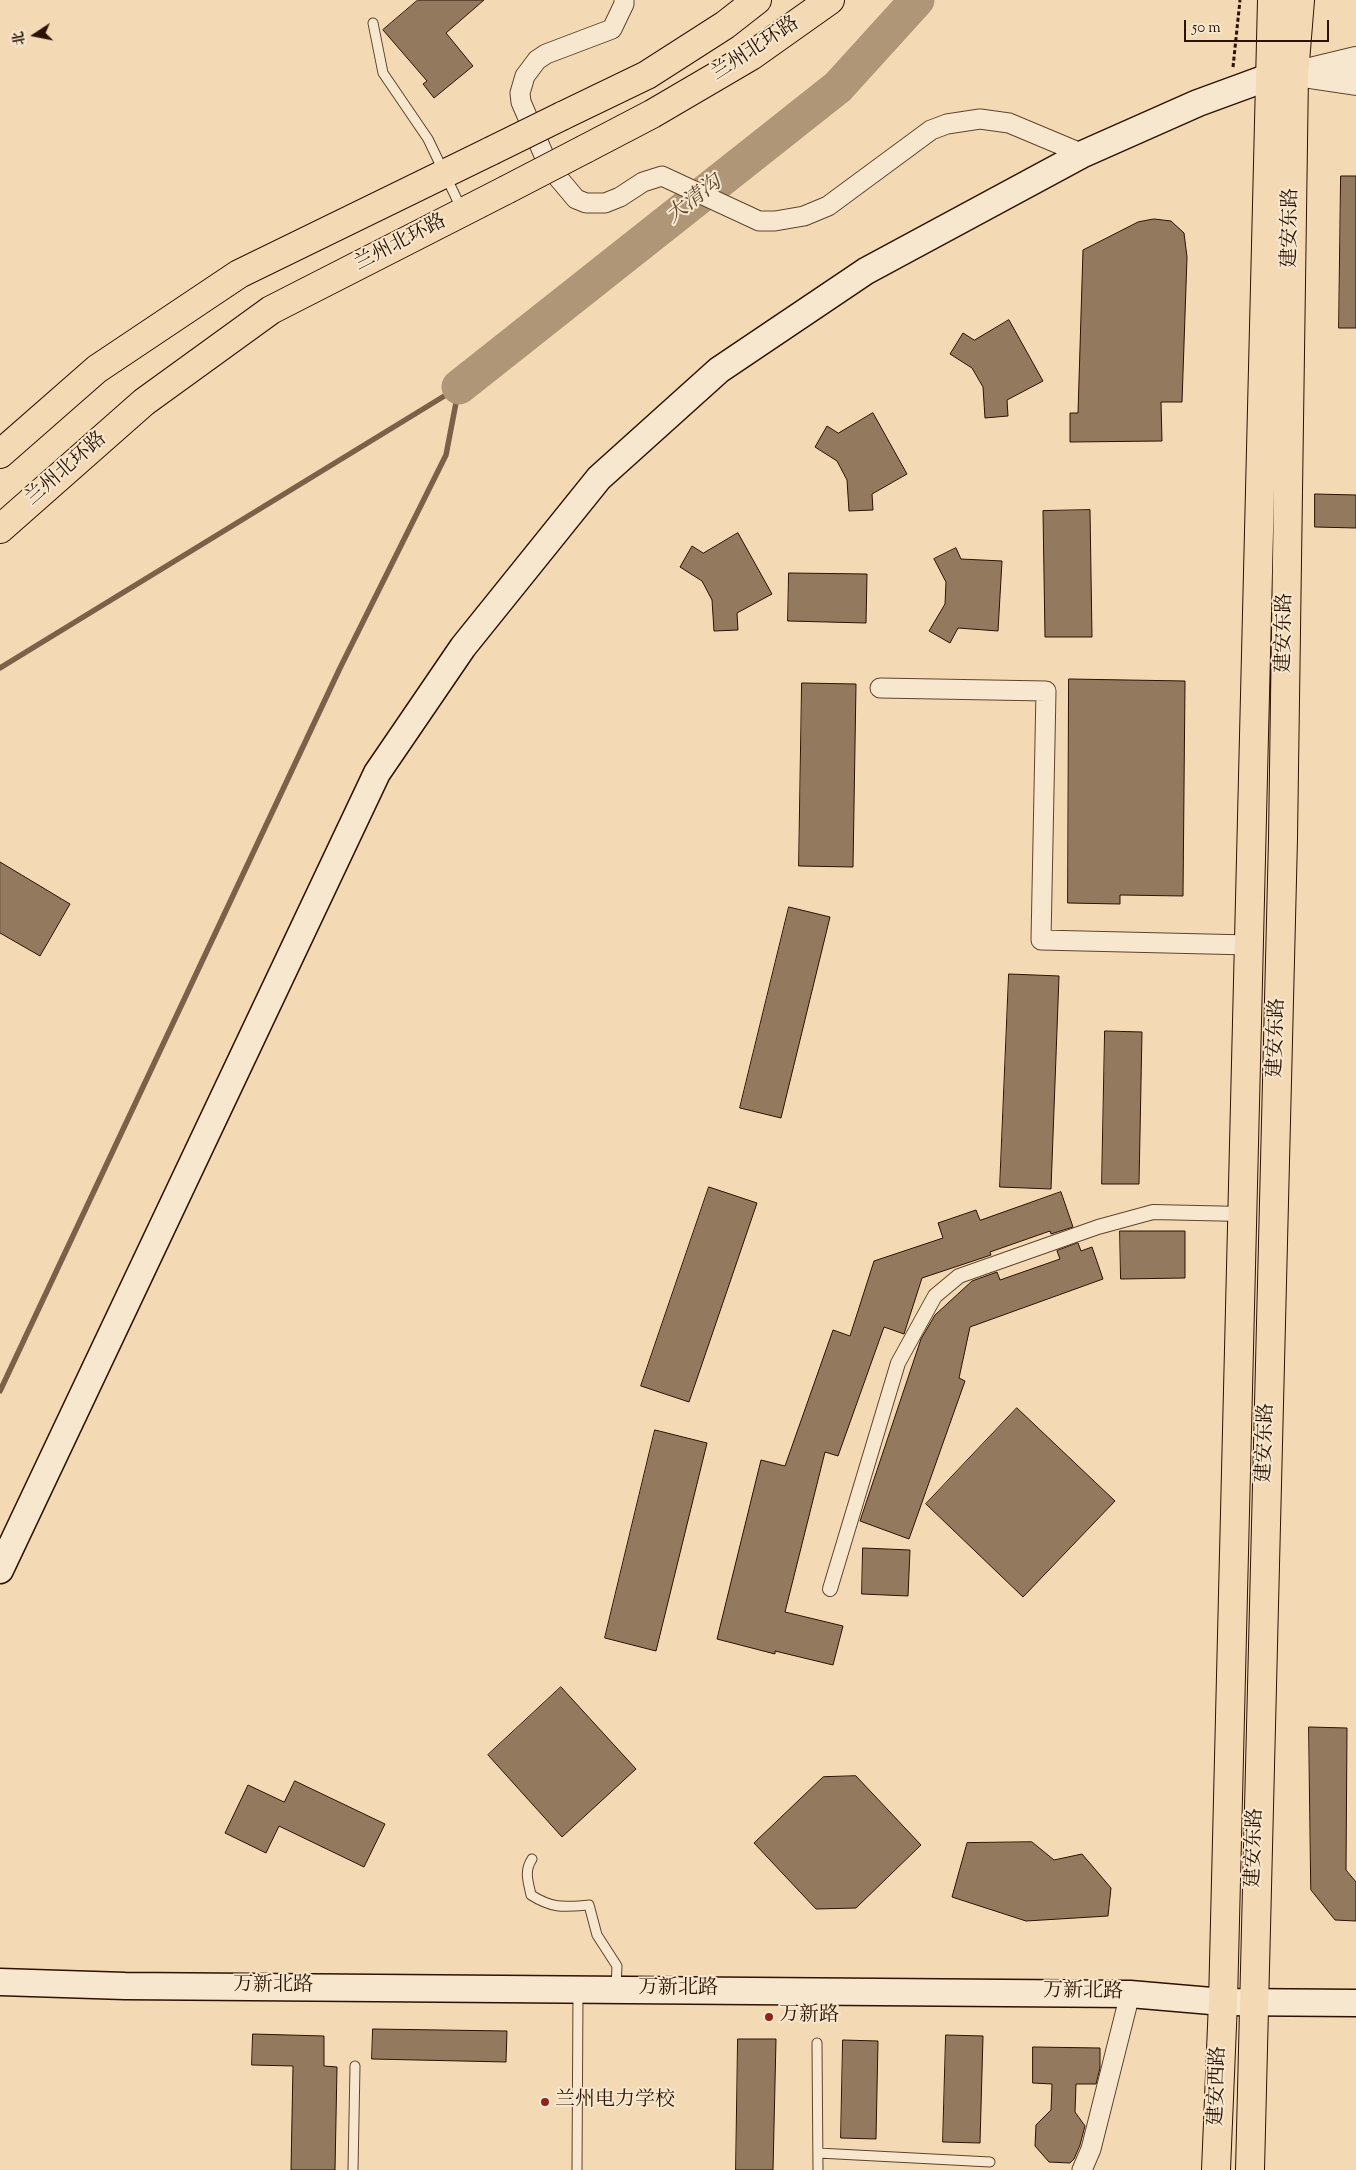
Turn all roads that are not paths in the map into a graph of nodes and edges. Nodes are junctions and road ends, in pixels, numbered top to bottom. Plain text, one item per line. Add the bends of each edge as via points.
1 (624, 0) edge
2 (757, 0) edge
3 (830, 0) edge
4 (1272, 0) edge
5 (1300, 0) edge
6 (373, 24) dead end
7 (1356, 60) edge
8 (1282, 76) junction
9 (1356, 83) edge
10 (1083, 154) junction
11 (444, 174) junction
12 (463, 212) junction
13 (0, 454) edge
14 (0, 529) edge
15 (880, 688) dead end
16 (1249, 945) junction
17 (1242, 1214) junction
18 (0, 1570) edge
19 (830, 1590) dead end
20 (532, 1858) dead end
21 (0, 1982) edge
22 (578, 1989) junction
23 (616, 1990) junction
24 (1130, 1994) junction
25 (1223, 2002) junction
26 (1252, 2002) junction
27 (1356, 2003) edge
28 (817, 2044) dead end
29 (355, 2066) dead end
30 (818, 2153) junction
31 (990, 2162) dead end
32 (353, 2170) edge
33 (576, 2170) edge
34 (818, 2170) edge
35 (1082, 2170) edge
36 (1216, 2170) edge
37 (1250, 2170) edge

1 - 10 street via 612,30 537,60 525,76 520,93 549,167 576,199 586,203 605,204 643,182 662,176 759,221 791,219 828,206 931,130 963,120 1009,123
2 - 11 main road, 兰州北环路, bridge via 647,75
3 - 12 main road, 兰州北环路, bridge via 751,56 652,114
4 - 8 main road
5 - 8 main road
6 - 11 lane via 383,73 428,139
7 - 8 street
8 - 9 street
8 - 10 main road via 1231,91
8 - 16 main road, 建安东路
8 - 26 main road, 建安东路 via 1283,839
10 - 18 main road via 866,271 719,370 599,478 463,647 377,773
11 - 12 lane
11 - 13 main road, 兰州北环路 via 240,274 97,369
12 - 14 main road, 兰州北环路 via 270,310 144,402
15 - 16 street via 1046,691 1041,940
16 - 17 main road, 建安东路
17 - 19 street via 1153,1212 1107,1224 960,1276 935,1296 898,1363
17 - 25 main road, 建安东路
20 - 23 lane via 526,1877 531,1895 546,1905 589,1905 597,1935 617,1966
21 - 22 main road, 万新北路
22 - 23 main road, 万新北路
22 - 33 lane
23 - 24 main road, 万新北路
24 - 25 main road, 万新北路
24 - 35 street via 1091,2149
25 - 26 main road, 万新北路
25 - 36 main road, 建安西路
26 - 27 main road, 万新北路
26 - 37 main road, 建安西路
28 - 30 lane
29 - 32 lane
30 - 31 lane
30 - 34 lane

